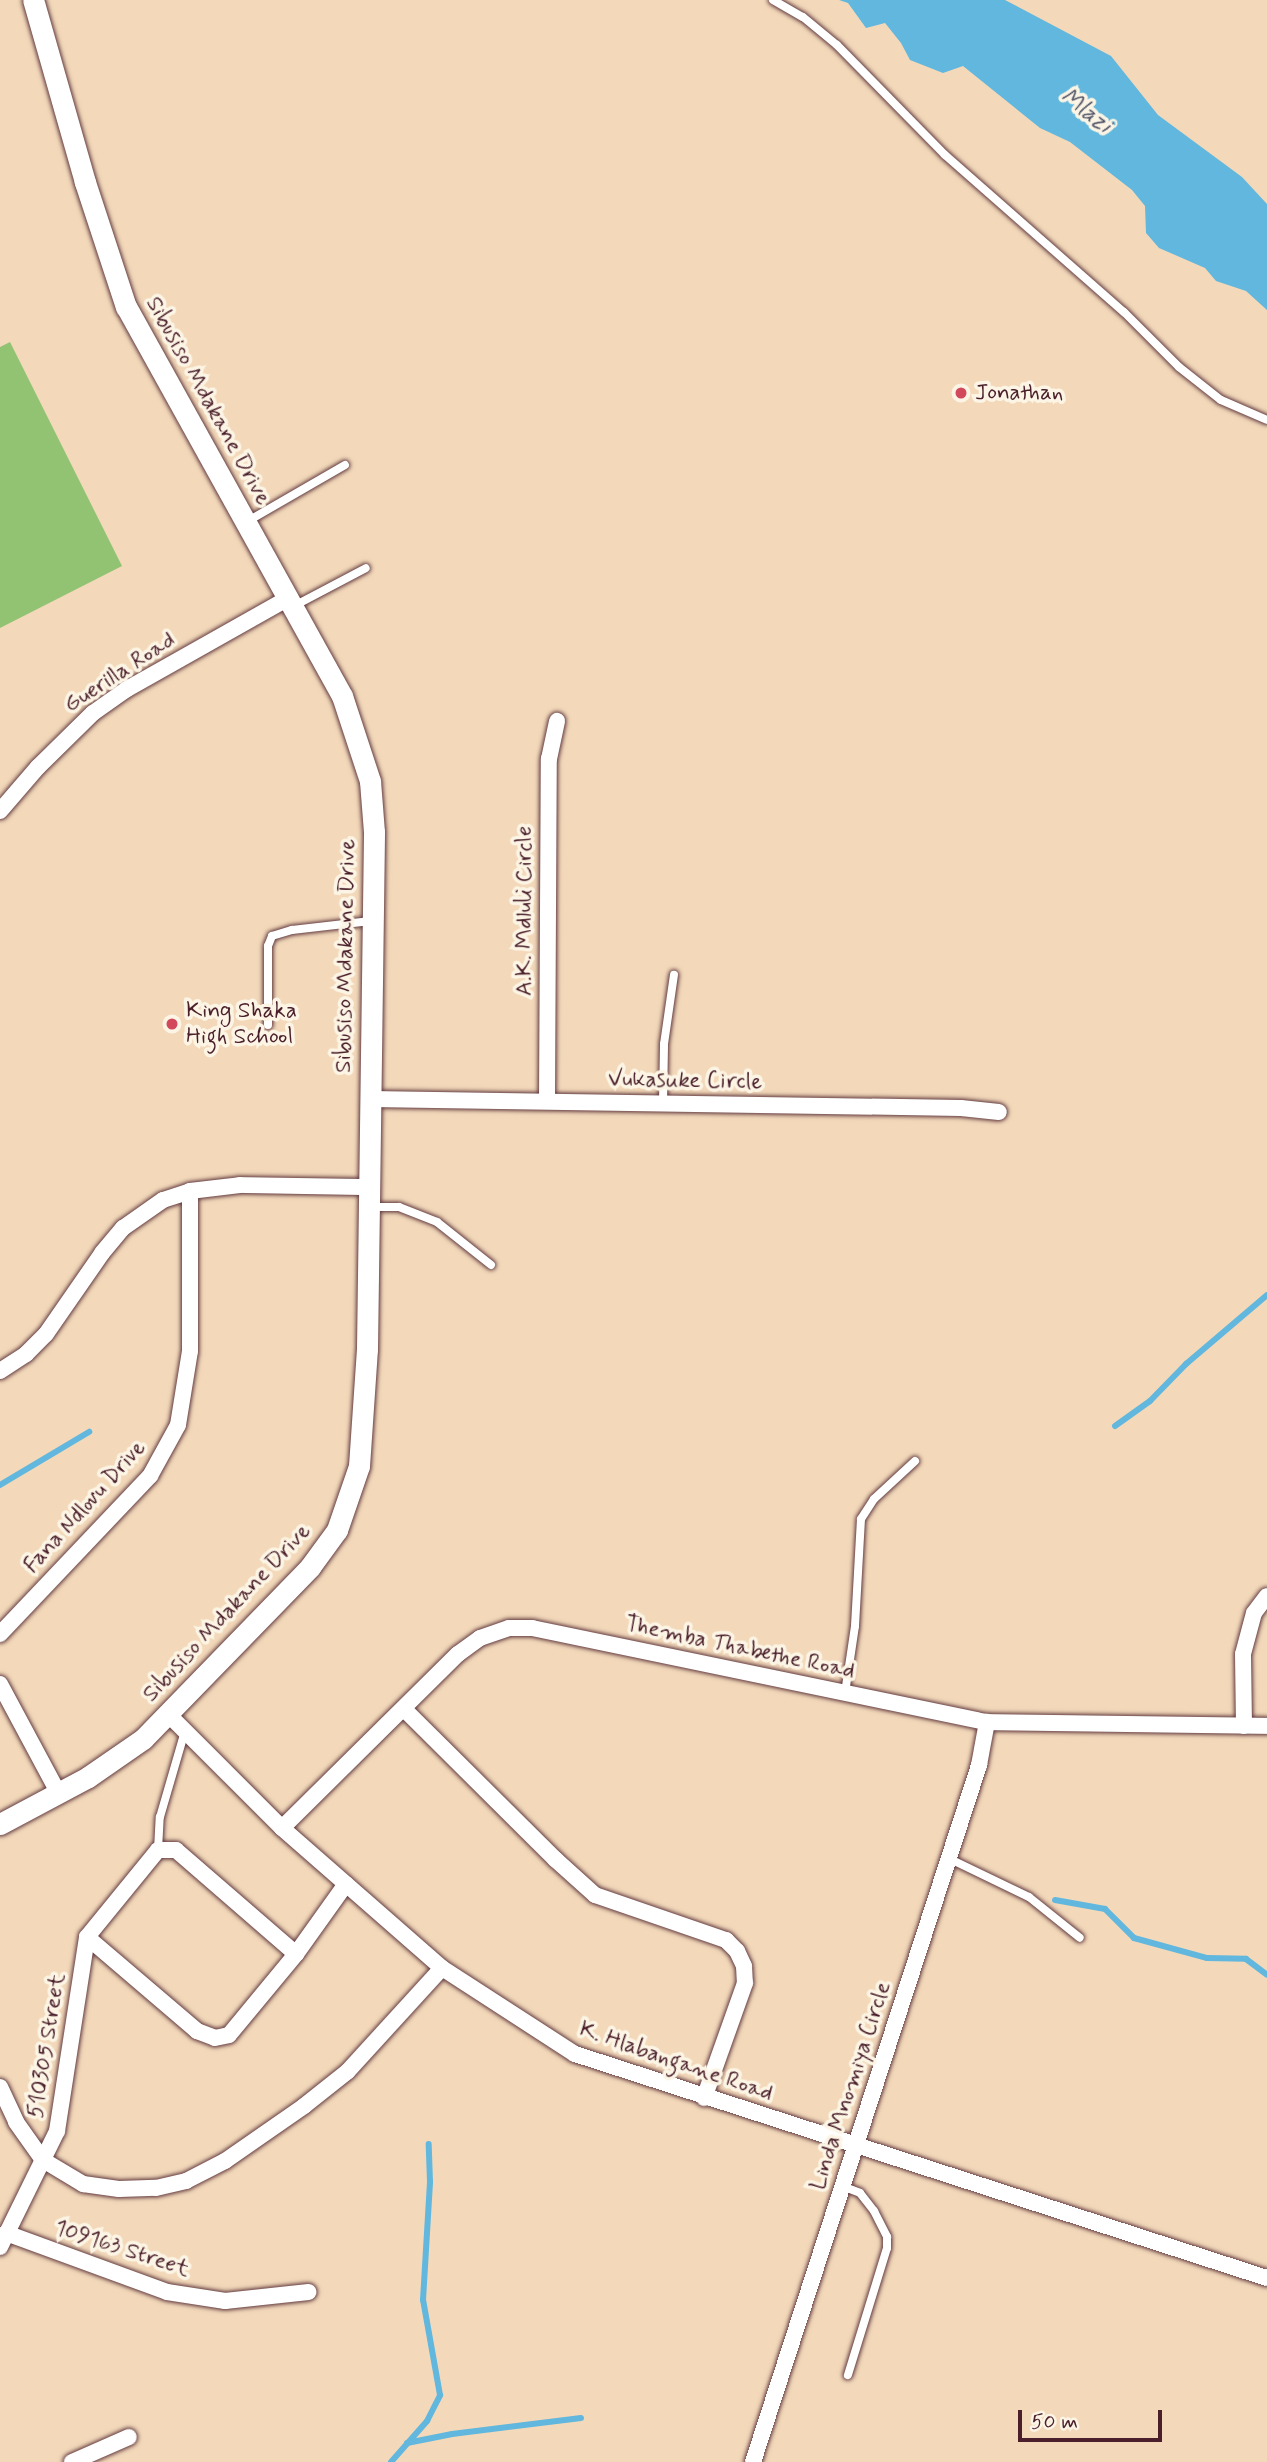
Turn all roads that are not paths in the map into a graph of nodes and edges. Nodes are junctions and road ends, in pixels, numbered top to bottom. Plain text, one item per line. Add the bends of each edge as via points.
1 (33, 0) edge
2 (773, 0) edge
3 (1267, 420) edge
4 (345, 465) dead end
5 (246, 523) junction
6 (366, 568) dead end
7 (289, 604) junction
8 (557, 721) dead end
9 (0, 811) edge
10 (373, 920) junction
11 (674, 975) dead end
12 (268, 1025) dead end
13 (370, 1098) junction
14 (547, 1101) junction
15 (663, 1103) junction
16 (999, 1112) dead end
17 (190, 1191) junction
18 (369, 1197) junction
19 (492, 1265) dead end
20 (0, 1371) edge
21 (915, 1461) dead end
22 (1267, 1597) edge
23 (0, 1634) edge
24 (0, 1684) edge
25 (845, 1693) junction
26 (404, 1709) junction
27 (169, 1715) junction
28 (987, 1722) junction
29 (1244, 1726) junction
30 (1267, 1726) edge
31 (185, 1731) junction
32 (59, 1794) junction
33 (0, 1824) edge
34 (282, 1828) junction
35 (158, 1850) junction
36 (948, 1858) junction
37 (346, 1884) junction
38 (87, 1937) junction
39 (1080, 1938) dead end
40 (296, 1954) junction
41 (442, 1968) junction
42 (0, 2087) edge
43 (704, 2098) junction
44 (854, 2145) junction
45 (43, 2160) junction
46 (842, 2186) junction
47 (3, 2240) edge
48 (1267, 2278) edge
49 (309, 2292) dead end
50 (848, 2375) dead end
51 (129, 2437) dead end
52 (72, 2462) edge
53 (753, 2462) edge

1 - 5 street, Sibusiso Mdakane Drive via 85,182 127,307
2 - 3 lane via 837,45 945,155 1124,312 1179,367 1221,400
4 - 5 lane
5 - 7 street, Sibusiso Mdakane Drive
6 - 7 lane
7 - 9 street, Guerilla Road via 127,689 93,713
7 - 10 street, Sibusiso Mdakane Drive via 342,696 370,781
8 - 14 street, A.K. Mdluli Circle via 549,759
10 - 12 lane via 272,936 268,946
10 - 13 street, Sibusiso Mdakane Drive
11 - 15 lane via 664,1044
13 - 14 street, Vukasuke Circle
13 - 18 street, Sibusiso Mdakane Drive
14 - 15 street, Vukasuke Circle
15 - 16 street, Vukasuke Circle
17 - 18 street via 240,1185
17 - 20 street via 163,1200 122,1228 46,1335
17 - 23 street, Fana Ndlovu Drive via 190,1351 178,1425 150,1476
18 - 19 lane via 437,1222
18 - 27 street, Sibusiso Mdakane Drive via 364,1427 359,1466 337,1530 310,1567
21 - 25 lane via 874,1499 861,1519 854,1639
22 - 29 street via 1254,1613 1242,1654
24 - 32 street
25 - 26 street, Themba Thabethe Road via 532,1628 509,1628 480,1638 458,1654
25 - 28 street, Themba Thabethe Road
26 - 34 street, Themba Thabethe Road
26 - 43 street via 595,1895 726,1940 737,1951 745,1983
27 - 31 street, K. Hlabangane Road
27 - 32 street, Sibusiso Mdakane Drive via 143,1739
28 - 29 street, Themba Thabethe Road
28 - 36 street, Linda Mnomiya Circle via 979,1765
29 - 30 street, Themba Thabethe Road
31 - 34 street, K. Hlabangane Road
31 - 35 lane via 160,1817
32 - 33 street, Sibusiso Mdakane Drive
34 - 37 street, K. Hlabangane Road
35 - 38 street
35 - 40 street via 176,1850
36 - 39 lane via 1029,1897
36 - 44 street, Linda Mnomiya Circle
37 - 40 street
37 - 41 street, K. Hlabangane Road
38 - 40 street via 197,2031 215,2038 229,2035
38 - 45 street, 510305 Street via 57,2132
41 - 43 street, K. Hlabangane Road via 575,2054
41 - 45 street via 348,2071 225,2161 186,2181 156,2188 107,2188 83,2184
42 - 45 street via 16,2122
43 - 44 street, K. Hlabangane Road
44 - 46 street, Linda Mnomiya Circle
44 - 48 street, K. Hlabangane Road
45 - 47 street, 510305 Street
46 - 50 lane via 860,2193 887,2237 877,2289
46 - 53 street, Linda Mnomiya Circle
47 - 49 street, 109163 Street via 167,2292 225,2301
51 - 52 street

